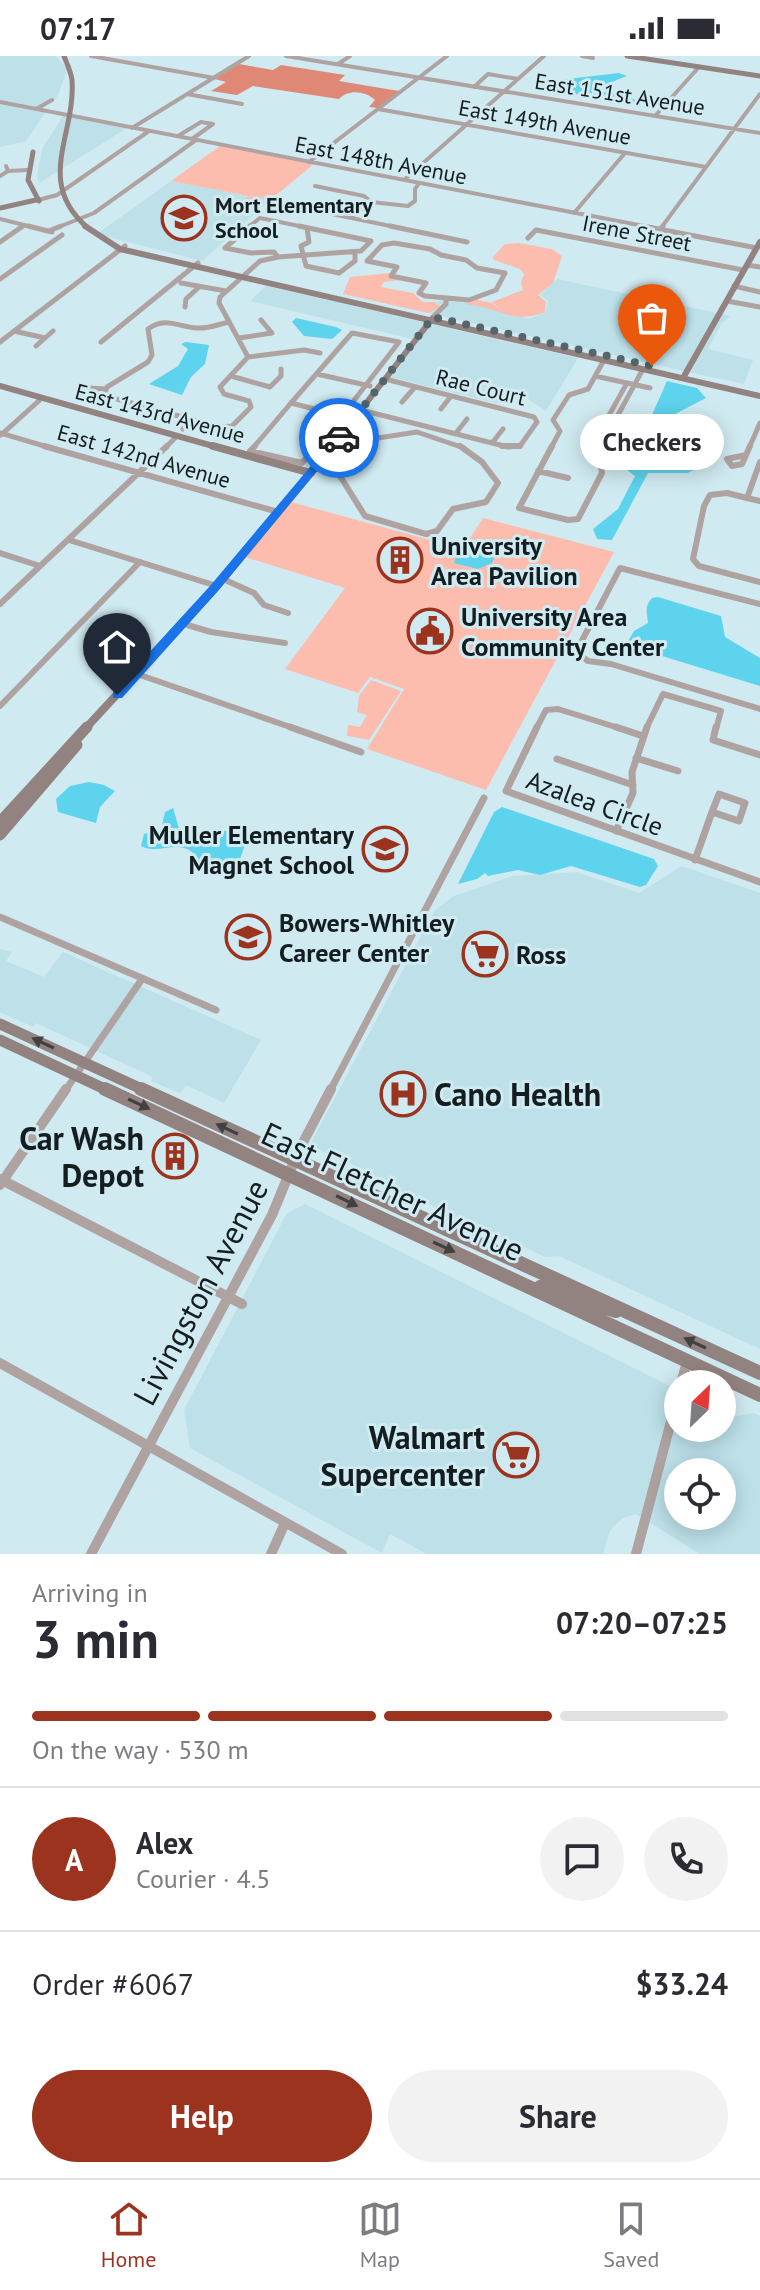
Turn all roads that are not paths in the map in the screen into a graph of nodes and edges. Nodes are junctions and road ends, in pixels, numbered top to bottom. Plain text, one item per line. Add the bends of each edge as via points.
1 (64, 56) edge
2 (70, 56) edge
3 (91, 56) edge
4 (249, 56) edge
5 (286, 56) edge
6 (350, 56) edge
7 (447, 56) edge
8 (544, 56) edge
9 (582, 56) edge
10 (627, 56) edge
11 (593, 58) edge
12 (338, 64) junction
13 (699, 67) junction
14 (760, 76) edge
15 (214, 78) junction
16 (420, 78) junction
17 (518, 79) junction
18 (474, 87) junction
19 (65, 91) dead end
20 (504, 92) junction
21 (187, 94) junction
22 (760, 94) edge
23 (55, 101) joint
24 (0, 102) edge
25 (242, 104) dead end
26 (36, 109) junction
27 (378, 109) junction
28 (54, 113) junction
29 (655, 116) junction
30 (52, 122) dead end
31 (466, 124) junction
32 (44, 125) dead end
33 (132, 128) junction
34 (734, 129) junction
35 (149, 131) junction
36 (760, 133) edge
37 (178, 136) junction
38 (194, 140) junction
39 (39, 142) dead end
40 (28, 149) dead end
41 (625, 153) junction
42 (309, 162) junction
43 (5, 165) edge
44 (706, 167) junction
45 (24, 170) junction
46 (0, 176) edge
47 (404, 180) junction
48 (419, 183) junction
49 (315, 186) dead end
50 (35, 201) junction
51 (371, 202) junction
52 (293, 206) dead end
53 (0, 208) edge
54 (43, 209) dead end
55 (574, 213) junction
56 (351, 217) junction
57 (0, 219) edge
58 (60, 222) junction
59 (25, 225) junction
60 (307, 228) junction
61 (660, 230) junction
62 (49, 231) junction
63 (72, 232) dead end
64 (528, 238) dead end
65 (0, 242) edge
66 (467, 242) dead end
67 (758, 245) edge
68 (122, 248) junction
69 (355, 252) junction
70 (305, 255) junction
71 (278, 257) junction
72 (196, 265) junction
73 (745, 267) junction
74 (760, 267) edge
75 (243, 276) junction
76 (0, 279) edge
77 (181, 283) dead end
78 (734, 286) junction
79 (198, 288) junction
80 (226, 291) junction
81 (760, 292) edge
82 (446, 299) junction
83 (727, 301) junction
84 (185, 307) dead end
85 (760, 307) edge
86 (433, 318) junction
87 (261, 320) dead end
88 (229, 322) junction
89 (14, 331) junction
90 (53, 331) dead end
91 (45, 338) junction
92 (239, 338) junction
93 (0, 342) edge
94 (101, 342) dead end
95 (36, 346) dead end
96 (320, 353) dead end
97 (248, 357) junction
98 (604, 360) junction
99 (281, 369) dead end
100 (643, 369) junction
101 (319, 372) junction
102 (596, 375) junction
103 (231, 376) junction
104 (684, 376) junction
105 (369, 383) junction
106 (382, 383) junction
107 (627, 383) junction
108 (635, 385) junction
109 (0, 386) edge
110 (415, 387) junction
111 (89, 388) dead end
112 (650, 388) dead end
113 (105, 389) junction
114 (760, 393) edge
115 (451, 396) junction
116 (42, 398) junction
117 (402, 402) dead end
118 (290, 403) junction
119 (441, 409) dead end
120 (361, 410) junction
121 (467, 419) dead end
122 (193, 420) junction
123 (760, 423) edge
124 (183, 429) dead end
125 (503, 429) dead end
126 (330, 431) dead end
127 (456, 433) junction
128 (0, 434) edge
129 (176, 437) junction
130 (605, 439) junction
131 (492, 443) junction
132 (248, 453) junction
133 (327, 453) junction
134 (747, 455) dead end
135 (343, 456) junction
136 (760, 462) edge
137 (140, 471) junction
138 (538, 471) junction
139 (311, 473) junction
140 (568, 478) dead end
141 (747, 498) junction
142 (760, 501) edge
143 (278, 512) junction
144 (69, 540) junction
145 (0, 553) edge
146 (140, 562) junction
147 (40, 566) junction
148 (220, 582) junction
149 (760, 582) edge
150 (0, 604) edge
151 (760, 604) edge
152 (288, 613) dead end
153 (184, 624) junction
154 (285, 643) dead end
155 (137, 674) junction
156 (0, 706) edge
157 (760, 709) edge
158 (86, 730) junction
159 (643, 736) junction
160 (361, 752) dead end
161 (70, 755) junction
162 (760, 755) edge
163 (636, 758) junction
164 (557, 759) dead end
165 (54, 762) junction
166 (678, 771) dead end
167 (633, 785) junction
168 (25, 794) junction
169 (484, 798) dead end
170 (712, 812) junction
171 (20, 813) junction
172 (0, 822) edge
173 (616, 831) junction
174 (0, 835) edge
175 (695, 860) junction
176 (760, 882) edge
177 (0, 917) edge
178 (142, 979) junction
179 (216, 1010) dead end
180 (0, 1024) edge
181 (0, 1040) edge
182 (86, 1062) junction
183 (77, 1075) junction
184 (293, 1167) junction
185 (1, 1182) edge
186 (526, 1285) junction
187 (229, 1297) junction
188 (242, 1304) dead end
189 (630, 1313) junction
190 (687, 1361) junction
191 (0, 1363) edge
192 (685, 1370) edge
193 (760, 1373) edge
194 (760, 1395) edge
195 (666, 1442) edge
196 (149, 1445) junction
197 (285, 1523) junction
198 (91, 1554) edge
199 (271, 1554) edge
200 (342, 1554) edge
201 (636, 1554) edge

1 - 19 main road via 71,74
2 - 28 main road via 76,82
3 - 15 street
4 - 15 street
5 - 12 street, East 151st Avenue
6 - 12 street
7 - 16 street
8 - 17 street
9 - 11 street
10 - 13 main road
12 - 16 street, East 151st Avenue
13 - 14 main road
13 - 29 street
15 - 21 street
16 - 18 street, East 151st Avenue
16 - 27 street
17 - 18 street via 488,74
17 - 20 street
18 - 20 street, East 151st Avenue
20 - 29 street, East 151st Avenue
20 - 31 street
21 - 25 street
21 - 33 street
22 - 34 street
23 - 26 street
23 - 28 main road
24 - 26 street, East 148th Avenue
26 - 28 street, East 148th Avenue
27 - 31 street, East 149th Avenue
27 - 42 street
28 - 30 main road
28 - 32 main road
28 - 33 street, East 148th Avenue
29 - 34 street, East 151st Avenue
31 - 41 street, East 149th Avenue
31 - 47 street
33 - 35 street, East 148th Avenue
34 - 36 street, East 151st Avenue
34 - 44 street
35 - 37 street, East 148th Avenue
35 - 50 street via 57,195
37 - 38 street, East 148th Avenue
37 - 38 street via 201,122 213,124
38 - 42 street, East 148th Avenue
38 - 58 street via 94,213
39 - 45 main road
40 - 45 main road
41 - 44 street, East 149th Avenue
41 - 55 street
42 - 47 street, East 148th Avenue
43 - 45 street
43 - 46 street
44 - 61 street
45 - 50 main road via 24,191
47 - 48 street, East 148th Avenue
48 - 51 street via 411,205
48 - 55 street, East 148th Avenue
49 - 51 street
50 - 53 main road
50 - 54 main road
51 - 56 street
52 - 56 street
55 - 61 street, East 148th Avenue
56 - 66 street
57 - 59 street
58 - 62 street
58 - 63 main road
58 - 68 main road
59 - 62 street
59 - 65 street
60 - 69 street via 371,241
60 - 70 street via 309,242 301,246
60 - 71 street via 260,218 225,246 274,252
61 - 67 street, East 148th Avenue
62 - 76 street via 62,235
64 - 73 street, Irene Street via 536,230
67 - 73 main road
68 - 72 main road
68 - 89 street
69 - 70 street
69 - 70 street via 355,261 339,273 306,266
70 - 71 street
71 - 75 street
72 - 75 main road
72 - 94 street
73 - 74 street, Irene Street
73 - 78 main road
75 - 80 street
75 - 86 main road
77 - 79 street
78 - 81 street
78 - 83 main road
79 - 80 street
79 - 84 street
80 - 88 street via 219,307
82 - 82 street via 419,293 426,283 391,276 397,267 367,261 382,245 394,243 505,273 491,293 469,300
82 - 86 street
83 - 85 street
83 - 104 main road
86 - 98 main road
86 - 104 main road
86 - 106 main road
87 - 92 street via 272,333
88 - 92 street
88 - 113 street via 199,328 156,322 148,329 148,362
89 - 91 street
89 - 93 street
90 - 91 street
91 - 95 street
92 - 97 street
96 - 97 street
97 - 103 street
98 - 100 main road
98 - 102 street
99 - 103 street via 270,387
100 - 104 main road
100 - 108 street
101 - 105 street, Rae Court
101 - 105 street via 352,333 397,340
101 - 118 street
102 - 107 street
102 - 138 street via 588,389 569,395 553,420 561,430
103 - 122 street via 220,387 224,394 249,401 251,407 232,426
104 - 114 main road
105 - 106 street, Rae Court
105 - 118 street via 342,416
106 - 110 street, Rae Court
106 - 120 main road
107 - 108 street
107 - 130 street via 598,435
108 - 112 street
108 - 130 street
109 - 116 main road, East 143rd Avenue
110 - 115 street, Rae Court
110 - 117 street
111 - 113 street
113 - 122 street via 109,397
115 - 119 street
115 - 131 street, Rae Court via 537,422 520,446
116 - 128 street
116 - 129 main road, East 143rd Avenue
118 - 132 street
120 - 127 street
120 - 133 main road
121 - 127 street
122 - 124 street
123 - 134 street
125 - 131 street
126 - 132 street via 302,463
127 - 131 street
128 - 137 street, East 142nd Avenue
129 - 132 main road, East 143rd Avenue
129 - 137 street
130 - 138 street via 598,453 602,473 574,521 519,508
132 - 139 main road, East 143rd Avenue
133 - 135 street
133 - 139 main road
135 - 135 street via 336,470 363,514 426,534 437,531 453,509 486,502 498,483 465,445 421,433 358,441
136 - 141 street
137 - 143 street, East 142nd Avenue
137 - 144 street
138 - 140 street
139 - 143 main road
141 - 142 street
141 - 149 street via 710,495 694,562
143 - 148 main road
144 - 146 street
144 - 147 street
145 - 147 street
146 - 148 street
146 - 156 street
147 - 150 street
148 - 152 street via 254,593 264,605
148 - 153 main road
151 - 157 street via 620,568 576,652 588,661
153 - 154 street
153 - 155 main road
155 - 158 main road
155 - 160 street
158 - 161 main road
158 - 165 main road
159 - 162 street via 659,698 668,694 721,711 713,740
159 - 163 street
159 - 173 street, Azalea Circle via 546,710 506,786 510,795
161 - 165 main road
161 - 171 main road
163 - 166 street
163 - 167 street
164 - 167 street
165 - 168 main road
167 - 173 street
168 - 171 main road
168 - 172 main road
169 - 184 street, Livingston Avenue
170 - 170 street via 739,821 745,803 719,794
170 - 175 street
171 - 174 main road
173 - 175 street, Azalea Circle
175 - 176 street, Azalea Circle
177 - 178 street
178 - 179 street
178 - 182 street
182 -> 180 main road, East Fletcher Avenue
181 - 183 main road, East Fletcher Avenue
182 - 183 street
184 -> 182 main road, East Fletcher Avenue
183 -> 184 main road, East Fletcher Avenue
183 - 185 street
184 -> 186 main road, East Fletcher Avenue
184 - 187 street, Livingston Avenue
184 - 189 main road, East Fletcher Avenue
185 - 187 street
186 - 189 main road
186 - 190 main road, East Fletcher Avenue
187 - 188 street
187 - 196 street, Livingston Avenue
193 -> 189 main road, East Fletcher Avenue
190 - 192 street
190 - 194 main road, East Fletcher Avenue
191 - 196 street
195 - 201 street
196 - 197 street
196 - 198 street, Livingston Avenue
197 - 199 street
197 - 200 street

